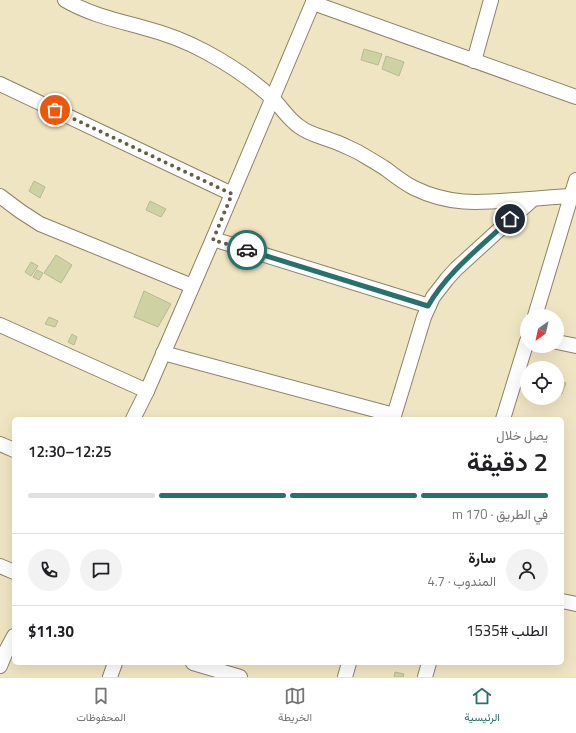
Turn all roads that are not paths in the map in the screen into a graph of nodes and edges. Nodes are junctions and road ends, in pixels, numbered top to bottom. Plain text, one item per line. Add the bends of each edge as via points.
1 (65, 0) edge
2 (491, 0) edge
3 (313, 1) edge
4 (474, 60) junction
5 (0, 84) edge
6 (576, 96) edge
7 (272, 98) junction
8 (576, 180) edge
9 (232, 194) junction
10 (0, 196) edge
11 (571, 196) junction
12 (533, 199) junction
13 (213, 240) junction
14 (192, 286) junction
15 (428, 306) junction
16 (537, 309) edge
17 (0, 325) edge
18 (564, 343) edge
19 (576, 346) edge
20 (164, 353) junction
21 (523, 353) edge
22 (147, 391) junction
23 (134, 417) edge
24 (394, 417) edge
25 (504, 417) edge
26 (0, 444) edge
27 (12, 449) edge
28 (0, 566) edge
29 (12, 571) edge
30 (564, 601) edge
31 (576, 604) edge
32 (12, 639) edge
33 (0, 665) edge
34 (114, 665) edge
35 (200, 665) edge
36 (348, 665) edge
37 (428, 665) edge
38 (110, 677) edge
39 (240, 677) edge
40 (345, 677) edge
41 (425, 677) edge

1 - 7 street via 103,17 143,27 185,42 225,63
2 - 4 street
3 - 4 street
3 - 7 street
4 - 6 street
5 - 9 street
7 - 9 street
7 - 12 street via 305,130 351,148 401,181 427,194 453,201 480,203
8 - 11 street
9 - 13 street
10 - 14 street via 40,224
11 - 12 street
11 - 16 street
12 - 15 street via 456,269
13 - 14 street
13 - 15 street
14 - 20 street
15 - 24 street
17 - 22 street
18 - 19 street
20 - 22 street
20 - 24 street
21 - 25 street
22 - 23 street
26 - 27 street
28 - 29 street
30 - 31 street
32 - 33 street
34 - 38 street
35 - 39 street
36 - 40 street
37 - 41 street

